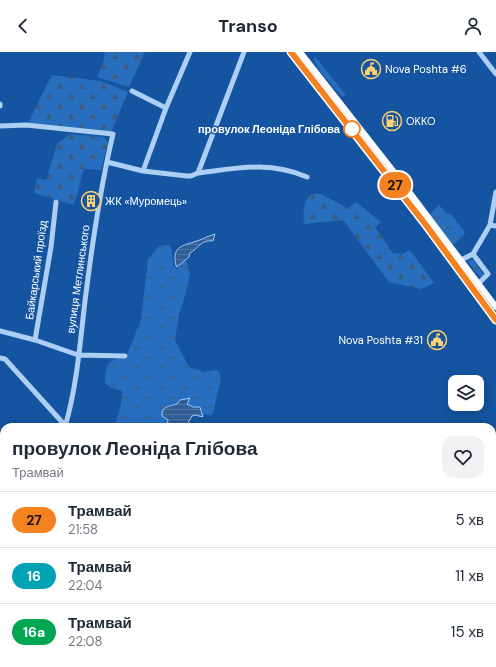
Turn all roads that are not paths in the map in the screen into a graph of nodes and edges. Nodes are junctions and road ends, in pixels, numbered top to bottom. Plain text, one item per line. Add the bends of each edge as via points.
1 (190, 52) edge
2 (244, 52) edge
3 (300, 52) edge
4 (479, 52) edge
5 (496, 74) edge
6 (132, 91) dead end
7 (166, 108) junction
8 (0, 126) edge
9 (107, 162) junction
10 (143, 171) junction
11 (198, 173) junction
12 (307, 177) dead end
13 (496, 192) edge
14 (56, 202) dead end
15 (490, 225) junction
16 (496, 226) edge
17 (473, 254) junction
18 (461, 260) junction
19 (479, 283) junction
20 (496, 307) edge
21 (0, 331) edge
22 (36, 340) junction
23 (78, 355) junction
24 (125, 356) dead end
25 (0, 358) edge
26 (63, 423) edge
27 (66, 423) edge

1 - 7 street
2 - 11 street
3 - 18 main road
4 - 5 street
6 - 7 street
7 - 10 street
8 - 9 street, вулиця Метлинського via 26,125 113,134
9 - 10 street
9 - 23 street, вулиця Метлинського via 102,180
10 - 11 street via 187,176
11 - 12 street via 266,166
13 - 15 street
14 - 22 street, Байкарський проїзд
15 - 16 street
15 - 17 street
17 - 18 street
17 - 19 street via 488,274
18 - 19 main road
19 - 20 main road
21 - 22 street
22 - 23 street
23 - 24 street
23 - 27 street, вулиця Метлинського
25 - 26 street via 5,359

